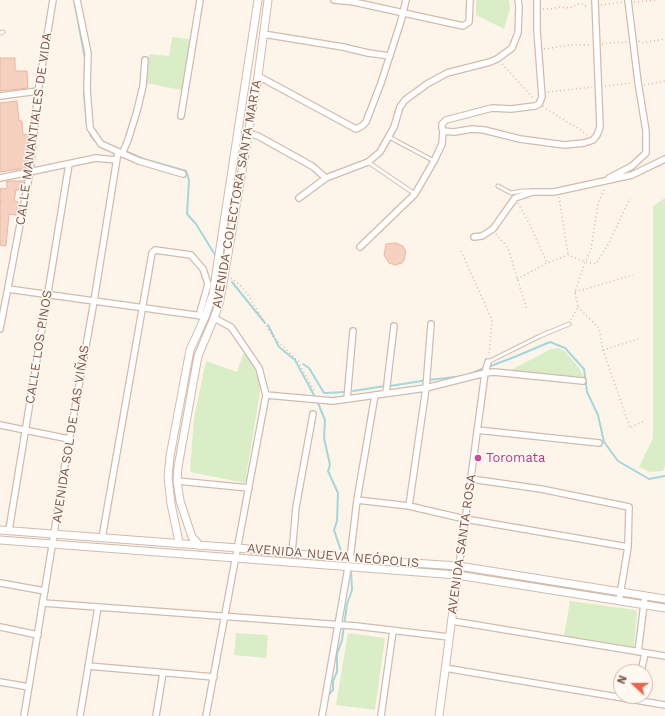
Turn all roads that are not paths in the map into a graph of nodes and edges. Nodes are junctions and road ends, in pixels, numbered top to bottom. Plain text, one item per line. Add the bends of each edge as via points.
1 (53, 0) edge
2 (77, 0) edge
3 (200, 0) edge
4 (258, 0) edge
5 (268, 0) edge
6 (334, 0) edge
7 (406, 0) edge
8 (470, 0) edge
9 (518, 0) edge
10 (537, 0) edge
11 (595, 0) edge
12 (628, 0) edge
13 (403, 13) junction
14 (263, 34) junction
15 (390, 56) junction
16 (145, 60) dead end
17 (258, 76) junction
18 (38, 92) junction
19 (0, 96) edge
20 (181, 116) dead end
21 (443, 131) junction
22 (248, 133) junction
23 (389, 137) junction
24 (120, 153) junction
25 (665, 159) edge
26 (116, 160) junction
27 (434, 161) junction
28 (368, 162) junction
29 (69, 164) junction
30 (30, 172) junction
31 (183, 174) dead end
32 (0, 178) edge
33 (326, 178) junction
34 (602, 181) junction
35 (498, 186) dead end
36 (534, 192) junction
37 (414, 194) junction
38 (299, 198) dead end
39 (474, 237) dead end
40 (360, 247) dead end
41 (8, 288) junction
42 (48, 294) junction
43 (94, 301) junction
44 (143, 308) junction
45 (202, 316) junction
46 (214, 318) junction
47 (431, 324) dead end
48 (568, 324) road end
49 (394, 326) dead end
50 (0, 329) edge
51 (353, 331) dead end
52 (488, 362) joint
53 (485, 373) junction
54 (583, 381) dead end
55 (426, 388) junction
56 (386, 393) junction
57 (266, 395) junction
58 (375, 395) junction
59 (348, 399) junction
60 (313, 414) dead end
61 (0, 425) edge
62 (26, 430) junction
63 (477, 430) junction
64 (69, 439) junction
65 (600, 443) dead end
66 (471, 479) junction
67 (177, 481) junction
68 (249, 488) junction
69 (357, 500) junction
70 (409, 506) junction
71 (465, 519) junction
72 (0, 530) edge
73 (9, 530) junction
74 (54, 534) junction
75 (102, 538) junction
76 (0, 540) edge
77 (53, 544) junction
78 (179, 544) junction
79 (200, 546) junction
80 (628, 547) junction
81 (238, 548) junction
82 (292, 553) junction
83 (236, 557) junction
84 (350, 559) junction
85 (459, 566) junction
86 (348, 568) junction
87 (458, 575) junction
88 (0, 583) edge
89 (45, 591) junction
90 (620, 592) junction
91 (645, 596) junction
92 (662, 598) edge
93 (619, 601) junction
94 (43, 603) junction
95 (644, 605) junction
96 (657, 606) junction
97 (98, 607) junction
98 (665, 608) edge
99 (225, 616) junction
100 (452, 621) junction
101 (339, 625) junction
102 (0, 627) edge
103 (394, 631) junction
104 (38, 635) junction
105 (449, 637) junction
106 (638, 652) junction
107 (645, 653) junction
108 (665, 656) edge
109 (643, 664) edge
110 (88, 666) junction
111 (445, 668) junction
112 (163, 673) junction
113 (214, 677) junction
114 (0, 682) edge
115 (29, 687) junction
116 (613, 694) edge
117 (653, 702) edge
118 (665, 705) edge
119 (24, 716) edge
120 (80, 716) edge
121 (156, 716) edge
122 (206, 716) edge
123 (322, 716) edge
124 (381, 716) edge
125 (439, 716) edge

1 - 18 street, CALLE MANANTIALES DE VIDA
2 - 24 street via 88,53 90,128 101,144
3 - 20 street
4 - 45 street, AVENIDA COLECTORA SANTA MARTA via 213,294
5 - 14 street, AVENIDA COLECTORA SANTA MARTA
6 - 13 street
7 - 13 street
8 - 13 street via 469,22 463,26
9 - 23 street via 518,32 512,48 490,62 447,73 427,84 400,107
10 - 21 street via 542,98 540,104 511,109 492,108 446,120 442,124
11 - 21 street via 600,127 593,140 565,146 484,130
12 - 34 street via 646,131 646,153 632,166
13 - 15 street
14 - 15 street
14 - 17 street, AVENIDA COLECTORA SANTA MARTA
15 - 17 street via 366,122 356,129
16 - 24 street, AVENIDA SOL DE LAS VIÑAS via 140,98 128,140
17 - 22 street, AVENIDA COLECTORA SANTA MARTA
18 - 19 street
18 - 30 street, CALLE MANANTIALES DE VIDA
21 - 27 street via 442,144
22 - 33 street via 312,166
22 - 46 street, AVENIDA COLECTORA SANTA MARTA via 225,273
23 - 27 lane
23 - 28 street via 380,152
24 - 26 street, AVENIDA SOL DE LAS VIÑAS
24 - 31 street
25 - 34 street via 632,175
26 - 29 street via 96,158
26 - 43 street, AVENIDA SOL DE LAS VIÑAS
27 - 37 street
28 - 33 street
28 - 37 lane
29 - 30 street
29 - 42 street, CALLE LOS PINOS
30 - 32 street
30 - 41 street, CALLE MANANTIALES DE VIDA
33 - 38 street
34 - 36 street via 558,191
35 - 36 lane via 511,193
36 - 39 street via 515,198 493,229 482,236
37 - 40 street
41 - 42 street
41 - 50 street, CALLE MANANTIALES DE VIDA
42 - 43 street
42 - 62 street, CALLE LOS PINOS
43 - 44 street
43 - 64 street, AVENIDA SOL DE LAS VIÑAS
44 - 45 street
44 - 45 street via 152,253 155,250 170,252 191,255 202,269 208,284
44 - 75 street
45 - 78 street, AVENIDA COLECTORA SANTA MARTA via 190,350 170,456 168,477
46 - 57 street via 231,328 259,368
46 - 67 street, AVENIDA COLECTORA SANTA MARTA via 195,368
47 - 55 street
48 - 52 lane
49 - 56 street
51 - 59 street
52 - 53 street, AVENIDA SANTA ROSA
53 - 54 street
53 - 55 street
53 - 63 street, AVENIDA SANTA ROSA
55 - 56 street
55 - 70 street
56 - 58 street
57 - 59 street via 334,401
57 - 68 street
58 - 59 street
58 - 69 street
60 - 82 street via 296,507
61 - 62 street
62 - 64 street
62 - 73 street, CALLE LOS PINOS
63 - 65 street
63 - 66 street, AVENIDA SANTA ROSA
64 - 74 street, AVENIDA SOL DE LAS VIÑAS
66 - 71 street, AVENIDA SANTA ROSA
66 - 80 street via 541,489 629,507
67 - 68 street
67 - 79 street, AVENIDA COLECTORA SANTA MARTA via 188,527
68 - 81 street
69 - 70 street
69 - 84 street
70 - 71 street
71 - 80 street
71 - 85 street, AVENIDA SANTA ROSA
72 - 73 street, AVENIDA NUEVA NEÓPOLIS
73 - 74 street, AVENIDA NUEVA NEÓPOLIS
74 - 75 street, AVENIDA NUEVA NEÓPOLIS
74 - 77 street, AVENIDA SOL DE LAS VIÑAS
75 - 78 street, AVENIDA NUEVA NEÓPOLIS
76 - 77 street, AVENIDA NUEVA NEÓPOLIS
77 - 83 street, AVENIDA NUEVA NEÓPOLIS
77 - 89 street, AVENIDA SOL DE LAS VIÑAS
78 - 79 street, AVENIDA NUEVA NEÓPOLIS
79 - 81 street, AVENIDA NUEVA NEÓPOLIS
80 - 90 street
81 - 82 street, AVENIDA NUEVA NEÓPOLIS
81 - 83 street
82 - 84 street, AVENIDA NUEVA NEÓPOLIS
83 - 86 street, AVENIDA NUEVA NEÓPOLIS
83 - 99 street
84 - 85 street, AVENIDA NUEVA NEÓPOLIS
85 - 87 street, AVENIDA SANTA ROSA
85 - 90 street, AVENIDA NUEVA NEÓPOLIS
86 - 87 street, AVENIDA NUEVA NEÓPOLIS
86 - 101 street
87 - 93 street, AVENIDA NUEVA NEÓPOLIS
87 - 100 street, AVENIDA SANTA ROSA
88 - 89 street
89 - 94 street, AVENIDA SOL DE LAS VIÑAS
90 - 91 street, AVENIDA NUEVA NEÓPOLIS
90 - 93 street
91 - 92 street, AVENIDA NUEVA NEÓPOLIS
91 - 95 street
92 - 96 street
93 - 95 street, AVENIDA NUEVA NEÓPOLIS
94 - 97 street
94 - 104 street, AVENIDA SOL DE LAS VIÑAS
95 - 96 street, AVENIDA NUEVA NEÓPOLIS
95 - 106 street
96 - 98 street, AVENIDA NUEVA NEÓPOLIS
97 - 99 street
97 - 110 street
99 - 101 street
99 - 113 street
100 - 105 street, AVENIDA SANTA ROSA
100 - 106 street
101 - 103 street
101 - 123 street
102 - 104 street
103 - 105 street
103 - 124 street
104 - 115 street, AVENIDA SOL DE LAS VIÑAS
105 - 111 street, AVENIDA SANTA ROSA
106 - 107 street
107 - 108 street
107 - 109 street
110 - 112 street
110 - 120 street
111 - 116 street
111 - 125 street, AVENIDA SANTA ROSA
112 - 113 street
112 - 121 street
113 - 122 street
114 - 115 street
115 - 119 street, AVENIDA SOL DE LAS VIÑAS
117 - 118 street

